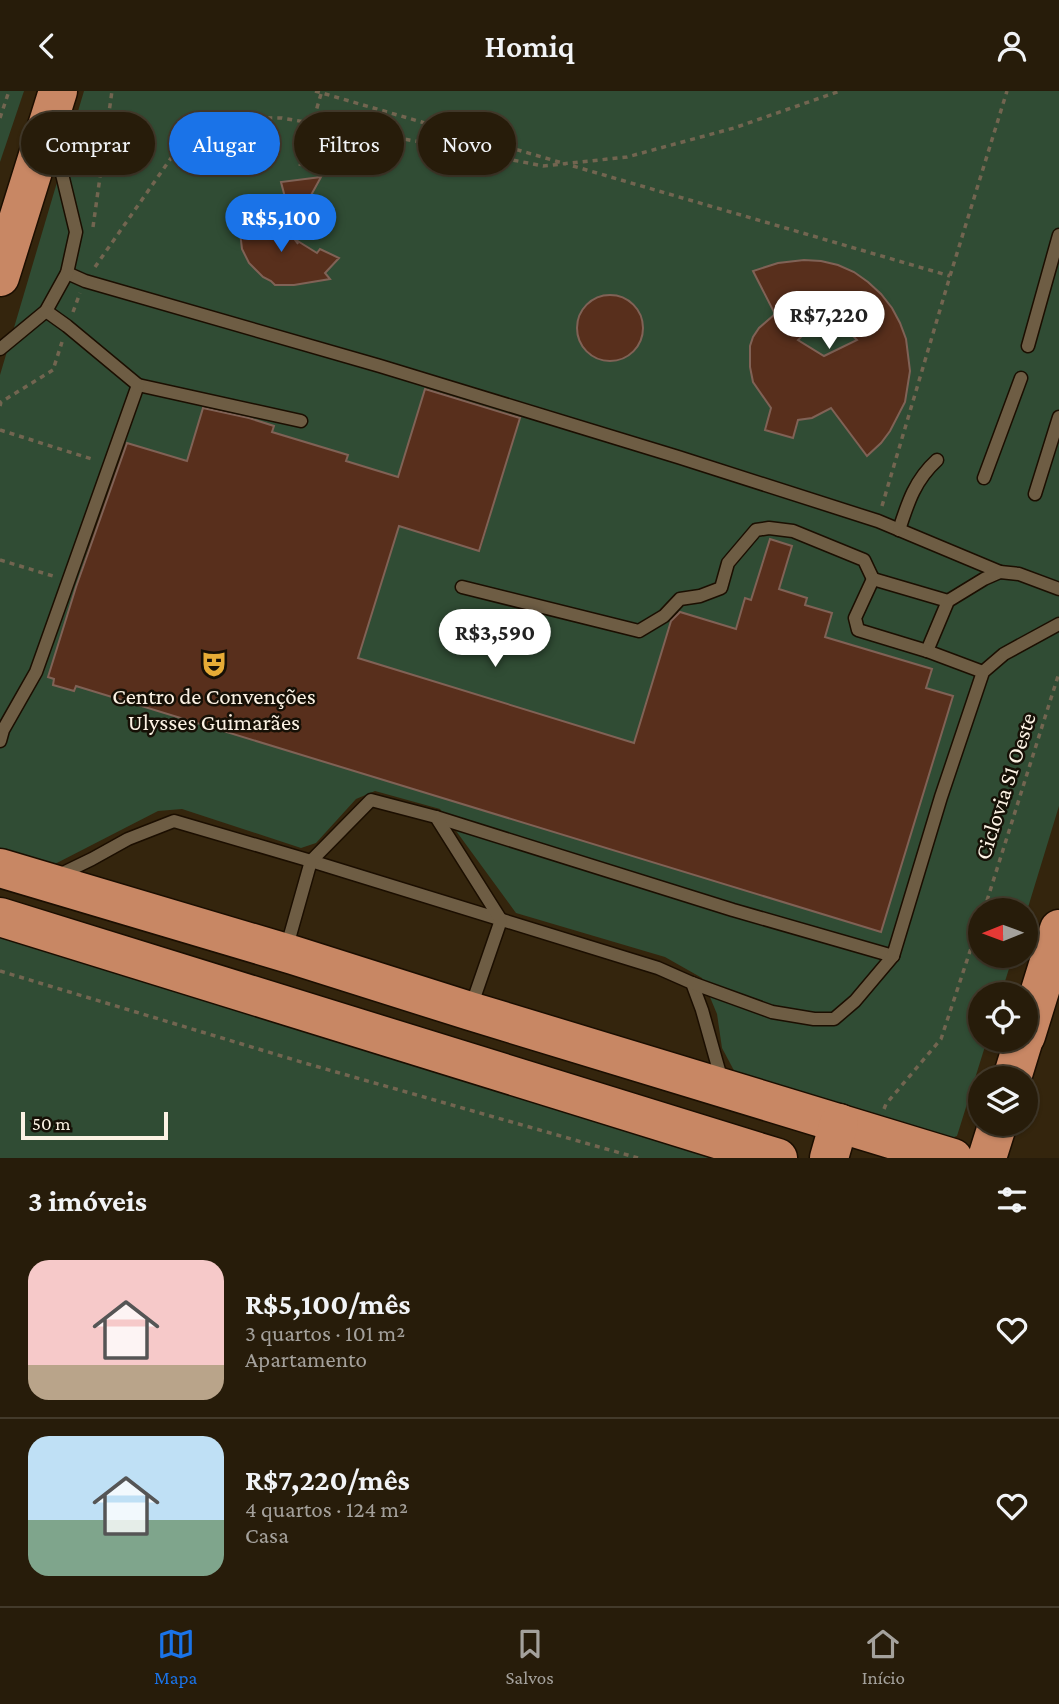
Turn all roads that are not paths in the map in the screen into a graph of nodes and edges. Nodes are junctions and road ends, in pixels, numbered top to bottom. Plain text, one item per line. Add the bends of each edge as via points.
1 (53, 106) edge
2 (1059, 235) edge
3 (67, 273) junction
4 (1, 274) edge
5 (46, 311) junction
6 (1028, 346) dead end
7 (0, 349) edge
8 (1021, 378) dead end
9 (138, 384) junction
10 (1059, 417) edge
11 (301, 421) dead end
12 (937, 460) dead end
13 (984, 478) dead end
14 (1035, 494) dead end
15 (899, 530) junction
16 (1000, 572) junction
17 (873, 579) junction
18 (461, 587) dead end
19 (1059, 589) edge
20 (948, 601) junction
21 (1059, 624) edge
22 (927, 651) junction
23 (983, 672) junction
24 (0, 741) edge
25 (436, 817) junction
26 (311, 861) junction
27 (0, 868) edge
28 (46, 881) junction
29 (0, 917) edge
30 (501, 920) junction
31 (1059, 929) edge
32 (293, 955) junction
33 (893, 956) junction
34 (692, 983) junction
35 (1038, 996) edge
36 (470, 1011) junction
37 (723, 1088) junction
38 (994, 1136) edge
39 (834, 1141) edge
40 (778, 1158) edge
41 (953, 1158) edge
42 (987, 1158) edge

1 - 3 lane via 76,232
1 - 4 highway
2 - 6 lane
3 - 5 lane
3 - 15 lane via 678,457
5 - 7 lane
5 - 9 lane
8 - 13 lane
9 - 11 lane
9 - 24 lane via 36,672
10 - 14 lane
12 - 15 lane via 911,493
15 - 16 lane
16 - 19 lane
16 - 20 lane
17 - 18 lane via 864,560 793,531 769,528 756,530 728,563 720,587 680,599 664,616 639,631
17 - 20 lane
17 - 22 lane via 855,618 858,630
20 - 22 lane
21 - 23 lane via 1004,654
22 - 23 lane
23 - 33 lane
25 - 26 lane via 371,800
25 - 30 lane
25 - 33 lane
26 - 28 lane via 174,821
26 - 30 lane
26 - 32 lane via 289,939
27 - 28 highway
28 - 32 highway
29 - 40 highway
30 - 34 lane via 658,968
30 - 36 lane
31 - 35 highway
32 - 36 highway
33 - 34 lane via 855,1002 834,1019 772,1012
34 - 37 lane
36 - 37 highway
37 - 39 highway
38 - 42 highway
39 - 41 highway via 877,1135

